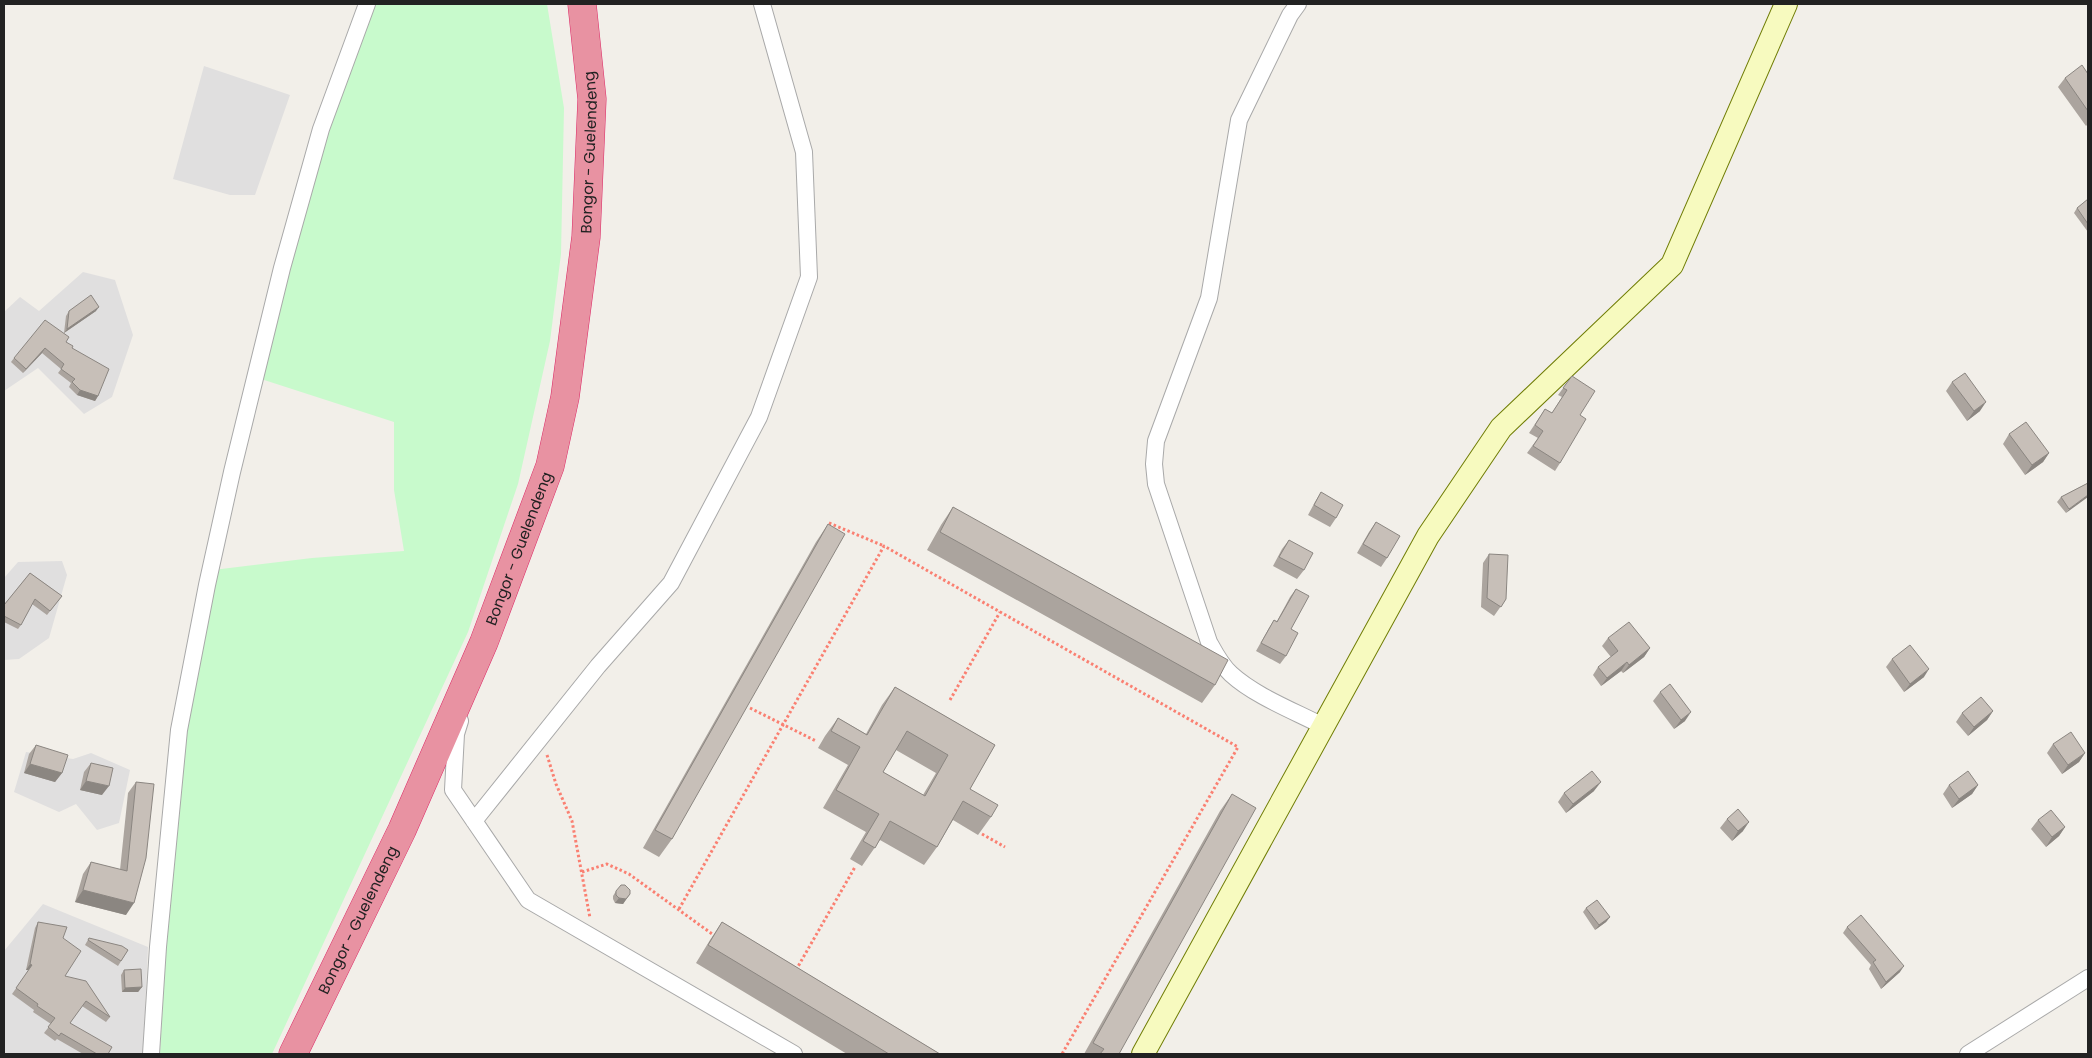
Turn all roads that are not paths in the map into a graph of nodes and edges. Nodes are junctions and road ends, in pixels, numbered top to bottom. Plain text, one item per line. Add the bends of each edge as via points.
1 (367, 4) edge
2 (582, 4) edge
3 (762, 4) edge
4 (1298, 4) edge
5 (1786, 4) edge
6 (484, 642) junction
7 (1322, 726) junction
8 (474, 821) junction
9 (2088, 978) edge
10 (151, 1054) edge
11 (293, 1054) edge
12 (794, 1054) edge
13 (1143, 1054) edge
14 (1968, 1054) edge

1 - 10 street via 321,129 282,268 207,585 179,730
2 - 6 highway, Bongor - Guelendeng via 592,99 586,237 566,397 545,483
3 - 8 street via 804,152 809,277 759,417 672,583 598,666
4 - 7 street via 1239,120 1208,298 1156,441 1154,464 1160,498 1209,642 1220,661 1245,685
5 - 7 street via 1672,265 1501,428 1428,536
6 - 8 street via 456,734 453,790
6 - 11 highway, Bongor - Guelendeng via 402,830
7 - 13 street
8 - 12 street via 528,900
9 - 14 street

